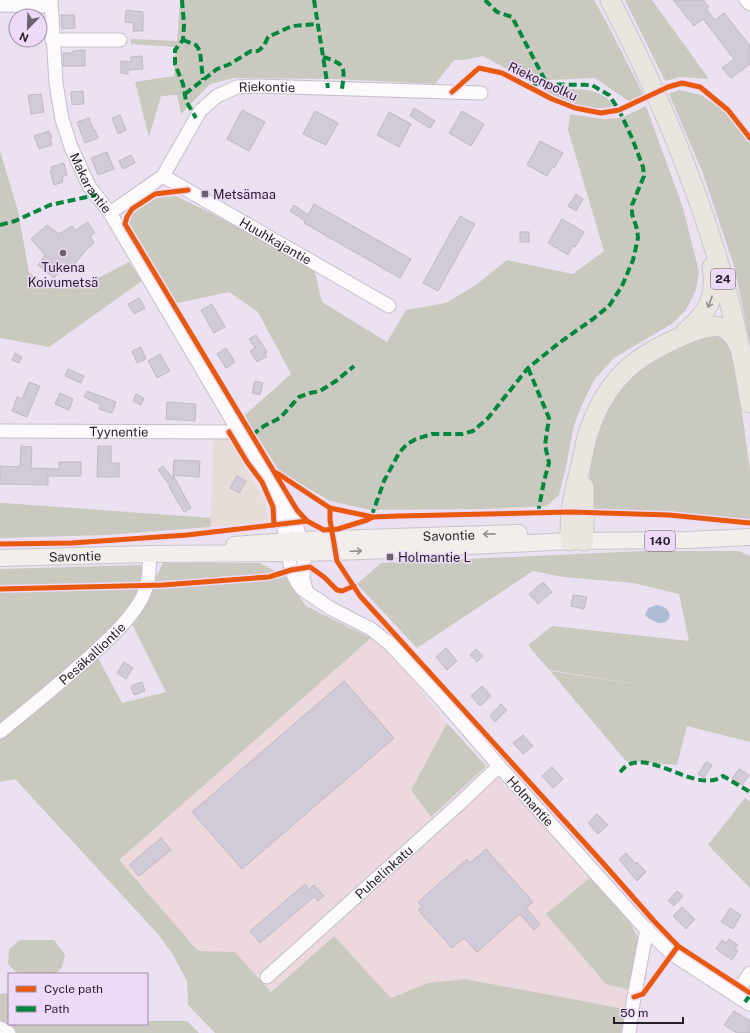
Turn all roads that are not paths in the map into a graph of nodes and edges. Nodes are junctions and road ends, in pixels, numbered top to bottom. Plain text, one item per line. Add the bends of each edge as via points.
1 (610, 0) edge
2 (746, 0) edge
3 (50, 3) edge
4 (750, 4) edge
5 (0, 5) edge
6 (52, 40) junction
7 (120, 40) dead end
8 (481, 93) dead end
9 (163, 176) junction
10 (701, 209) junction
11 (110, 214) junction
12 (389, 306) dead end
13 (676, 339) junction
14 (741, 351) junction
15 (750, 403) edge
16 (0, 432) edge
17 (239, 432) junction
18 (577, 537) junction
19 (750, 537) edge
20 (295, 547) junction
21 (149, 554) junction
22 (0, 558) edge
23 (0, 732) edge
24 (499, 766) junction
25 (647, 929) junction
26 (750, 973) edge
27 (267, 976) dead end
28 (735, 995) junction
29 (748, 1004) dead end
30 (0, 1028) edge
31 (9, 1033) edge
32 (629, 1033) edge

1 - 10 highway, 24 via 661,105
2 - 4 street
3 - 5 street
3 - 6 street, Makarantie
6 - 7 street
6 - 11 street, Makarantie via 62,118 71,147 89,186
8 - 9 street, Riekontie via 237,87 217,96 200,111
9 - 11 street, Riekontie
9 - 12 street, Huuhkajantie
10 -> 13 highway via 713,271 712,294 700,319
10 - 14 highway, 24 via 720,268
11 - 17 street, Makarantie
13 - 14 highway via 700,329 718,326 730,332
13 - 18 highway via 641,357 615,380 597,410 584,449
14 - 15 highway, 24
16 - 17 street, Tyynentie
17 - 20 street, Makarantie via 274,489
18 - 19 main road, Savontie / 140 via 688,540
18 - 20 main road, Savontie / 140 via 457,534
20 - 21 main road, Savontie / 140
20 - 24 street, Holmantie via 304,585 309,594 330,608 361,622 381,636 442,700
21 - 22 main road, Savontie / 140
21 - 23 street, Pesäkalliontie via 149,576 144,595 132,613 114,634
24 - 25 street, Holmantie
24 - 27 street, Puhelinkatu
25 - 28 street, Holmantie via 672,954
25 - 32 street
26 - 28 street
28 - 29 street, Holmantie
30 - 31 street

